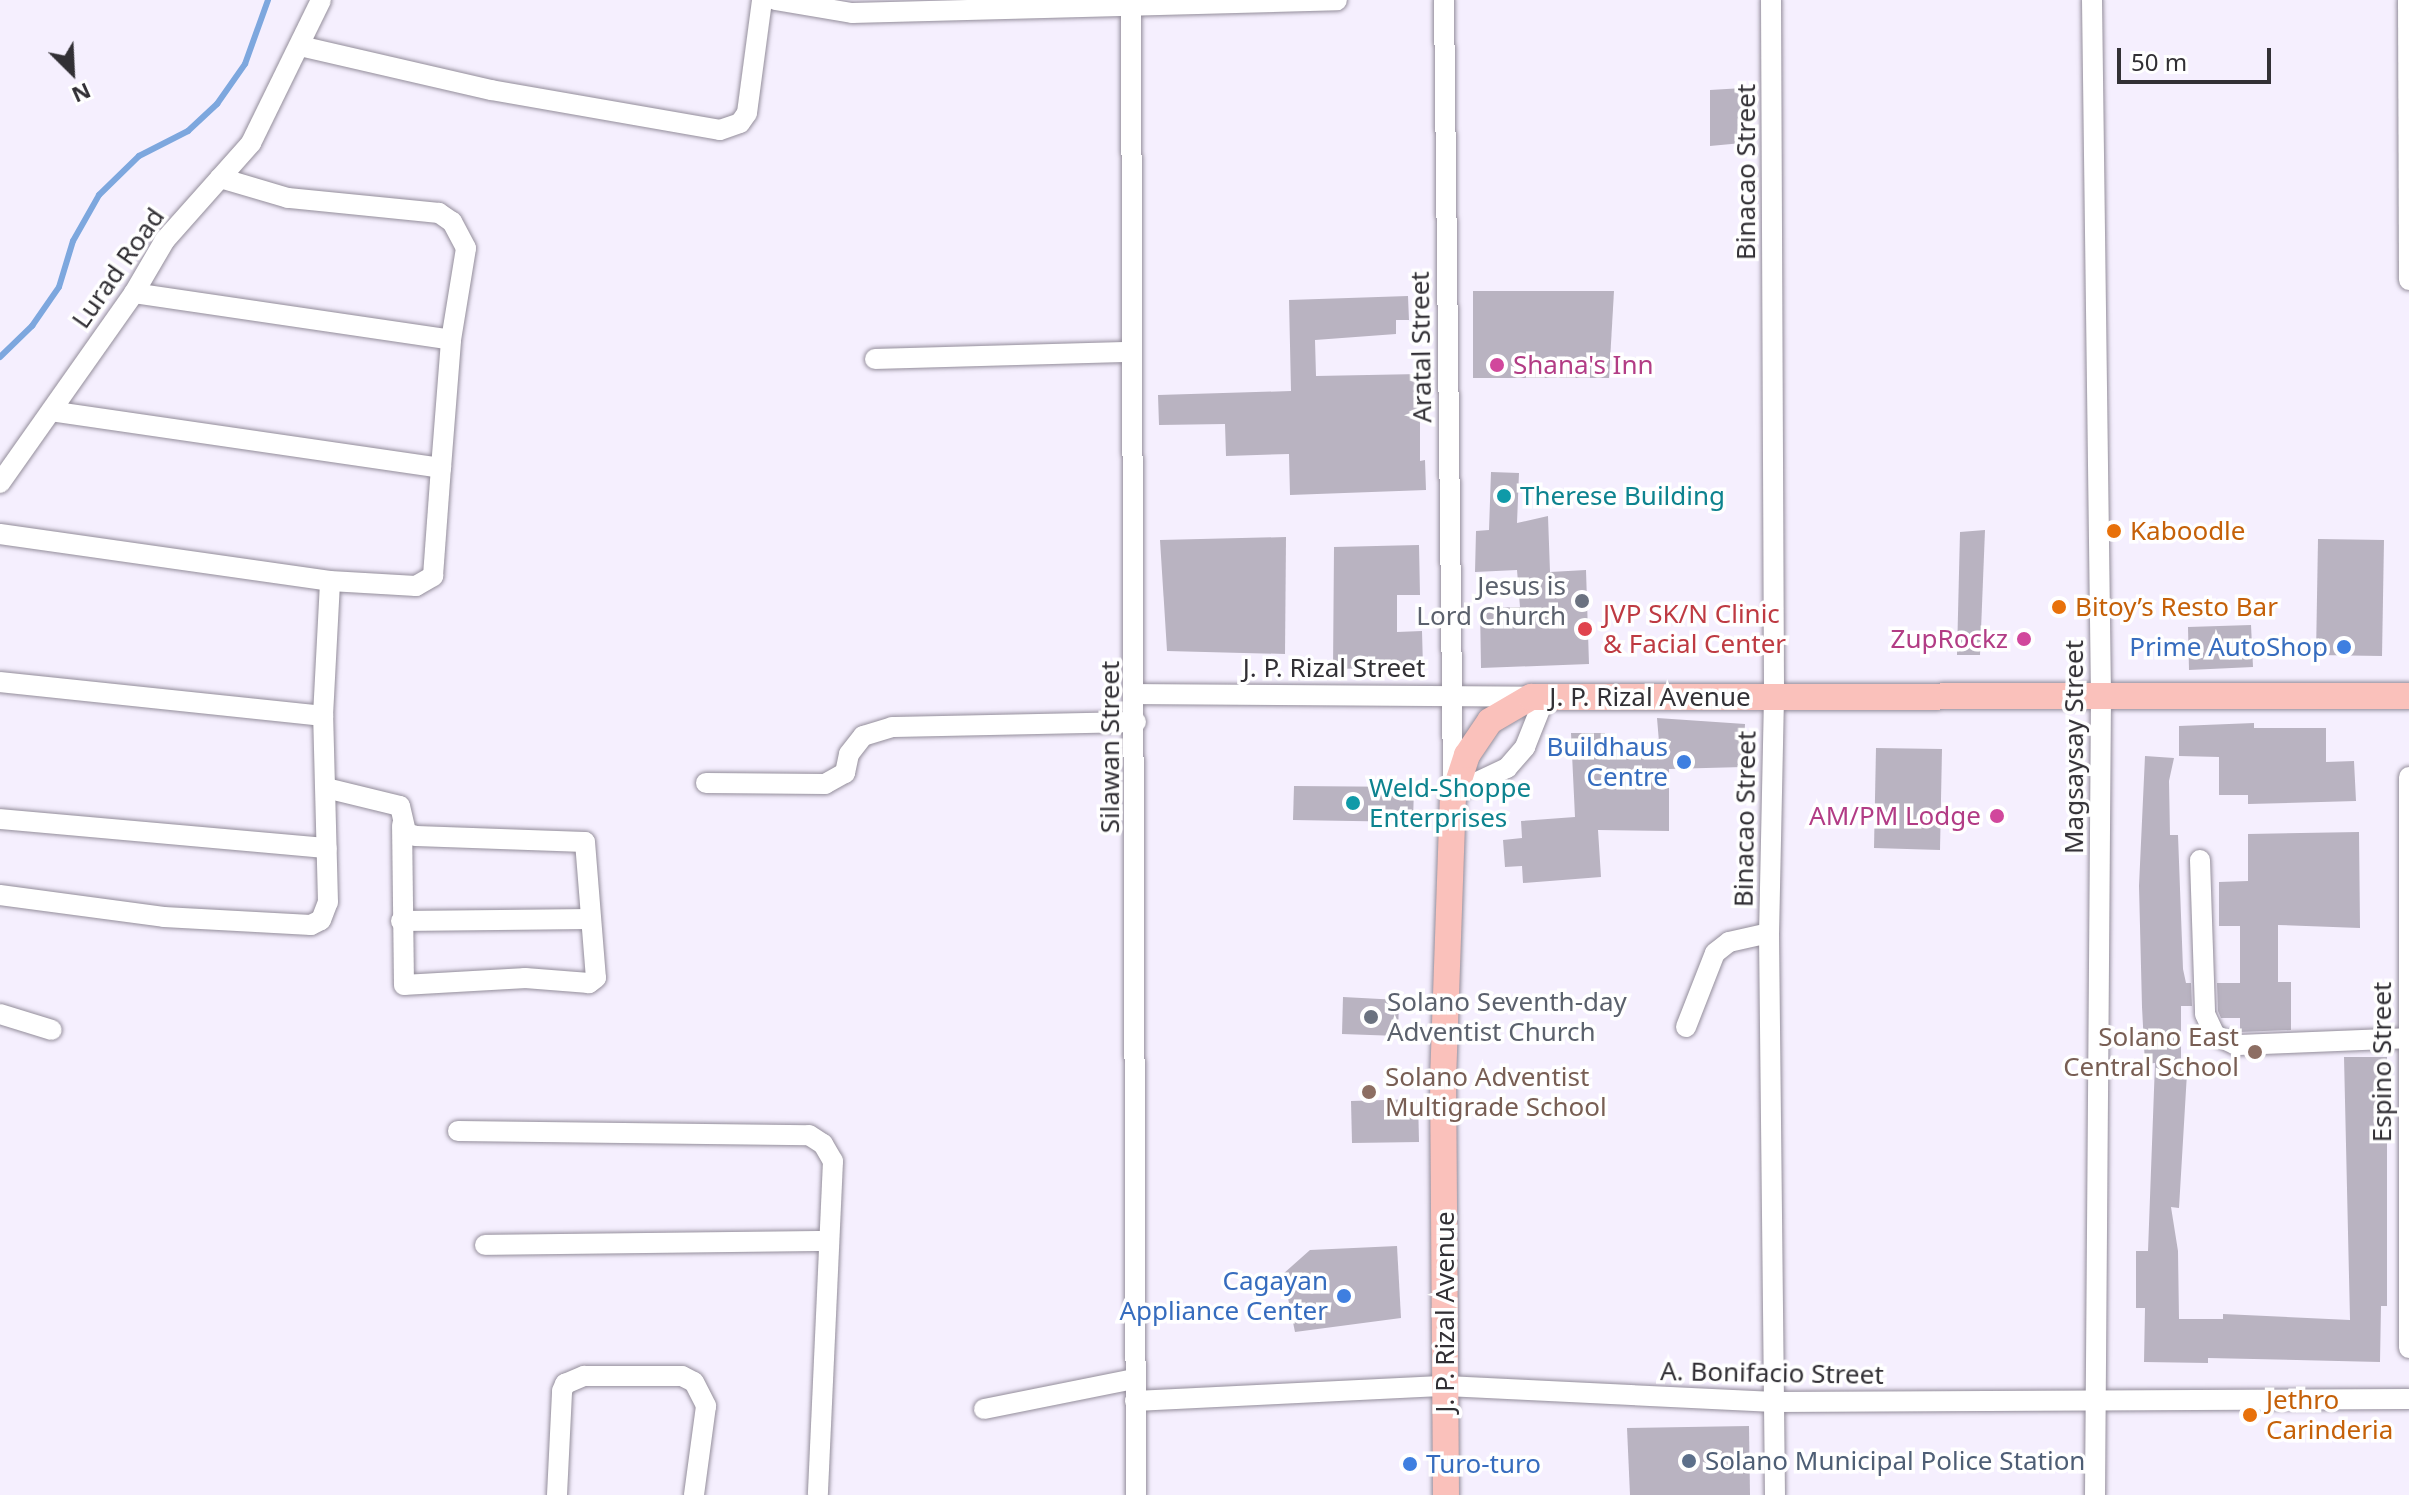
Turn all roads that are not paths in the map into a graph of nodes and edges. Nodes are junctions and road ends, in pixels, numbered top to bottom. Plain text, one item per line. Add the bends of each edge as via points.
1 (321, 0) edge
2 (762, 0) edge
3 (775, 0) edge
4 (1337, 0) edge
5 (1444, 0) edge
6 (1771, 0) edge
7 (2092, 0) edge
8 (2408, 0) edge
9 (1131, 2) edge
10 (300, 46) junction
11 (220, 178) junction
12 (2409, 280) edge
13 (134, 293) junction
14 (451, 340) junction
15 (1132, 352) junction
16 (875, 359) dead end
17 (52, 411) junction
18 (441, 468) junction
19 (0, 483) edge
20 (0, 534) edge
21 (330, 581) junction
22 (0, 682) edge
23 (1136, 694) junction
24 (1451, 694) junction
25 (2409, 696) edge
26 (1538, 697) junction
27 (1774, 697) junction
28 (2101, 697) junction
29 (323, 716) junction
30 (1136, 722) junction
31 (2409, 777) edge
32 (706, 783) dead end
33 (326, 788) junction
34 (1454, 796) junction
35 (0, 819) edge
36 (402, 825) junction
37 (2408, 831) edge
38 (327, 848) junction
39 (2200, 860) dead end
40 (0, 895) edge
41 (590, 919) junction
42 (401, 921) junction
43 (1769, 933) junction
44 (6, 1015) edge
45 (1686, 1027) dead end
46 (52, 1030) dead end
47 (2408, 1038) edge
48 (458, 1131) dead end
49 (829, 1241) junction
50 (485, 1245) dead end
51 (2409, 1348) edge
52 (1134, 1379) junction
53 (1446, 1386) junction
54 (2409, 1399) edge
55 (1135, 1401) junction
56 (2095, 1401) junction
57 (1775, 1402) junction
58 (984, 1409) dead end
59 (557, 1495) edge
60 (694, 1495) edge
61 (818, 1495) edge
62 (1136, 1495) edge
63 (1446, 1495) edge
64 (1775, 1495) edge
65 (2095, 1495) edge

1 - 10 street, Lurad Road
2 - 10 street via 747,113 740,123 720,130 491,90
3 - 9 street via 852,13
4 - 9 street
5 - 24 street, Aratal Street
6 - 27 street, Binacao Street
7 - 28 street, Magsaysay Street
8 - 12 street
9 - 15 street, Silawan Street
10 - 11 street, Lurad Road via 251,143
11 - 13 street, Lurad Road via 165,240
11 - 14 street via 288,198 439,213 452,222 466,248
13 - 14 street
13 - 17 street, Lurad Road
14 - 18 street
15 - 16 street
15 - 23 street, Silawan Street
17 - 18 street
17 - 19 street, Lurad Road
18 - 21 street via 433,576 416,586
20 - 21 street
21 - 29 street
22 - 29 street
23 - 24 street, J. P. Rizal Street
23 - 30 street, Silawan Street
24 - 26 street, J. P. Rizal Street
24 - 34 street, Aratal Street
25 - 28 main road, J. P. Rizal Avenue
26 - 27 main road, J. P. Rizal Avenue
26 - 34 main road, J. P. Rizal Avenue via 1490,721 1475,739
26 - 34 street via 1529,740 1507,768
27 - 28 main road, J. P. Rizal Avenue
27 - 43 street, Binacao Street
28 - 56 street, Magsaysay Street
29 - 33 street
30 - 32 street via 892,727 863,736 849,754 845,773 825,784
30 - 52 street, Silawan Street
31 - 37 street, Espino Street
33 - 36 street via 400,806
33 - 38 street
34 - 53 main road, J. P. Rizal Avenue via 1443,1081
35 - 38 street
36 - 41 street via 416,836 585,842
36 - 42 street
37 - 47 street, Espino Street
38 - 40 street via 327,912 311,925 164,917
39 - 47 street via 2205,1014 2215,1035 2236,1045
41 - 42 street
41 - 42 street via 596,978 589,983 525,978 412,988 400,977
43 - 45 street via 1729,942 1715,953
43 - 57 street, Binacao Street
44 - 46 street
47 - 51 street, Espino Street
48 - 49 street via 809,1135 823,1144 833,1161
49 - 50 street
49 - 61 street
52 - 55 street, Silawan Street
52 - 58 street
53 - 55 street, A. Bonifacio Street
53 - 57 street, A. Bonifacio Street
53 - 63 main road, J. P. Rizal Avenue
54 - 56 street, A. Bonifacio Street
55 - 62 street, Silawan Street
56 - 57 street, A. Bonifacio Street
56 - 65 street, Magsaysay Street
57 - 64 street, Binacao Street
59 - 60 street via 562,1391 565,1384 584,1376 682,1376 694,1382 706,1406

